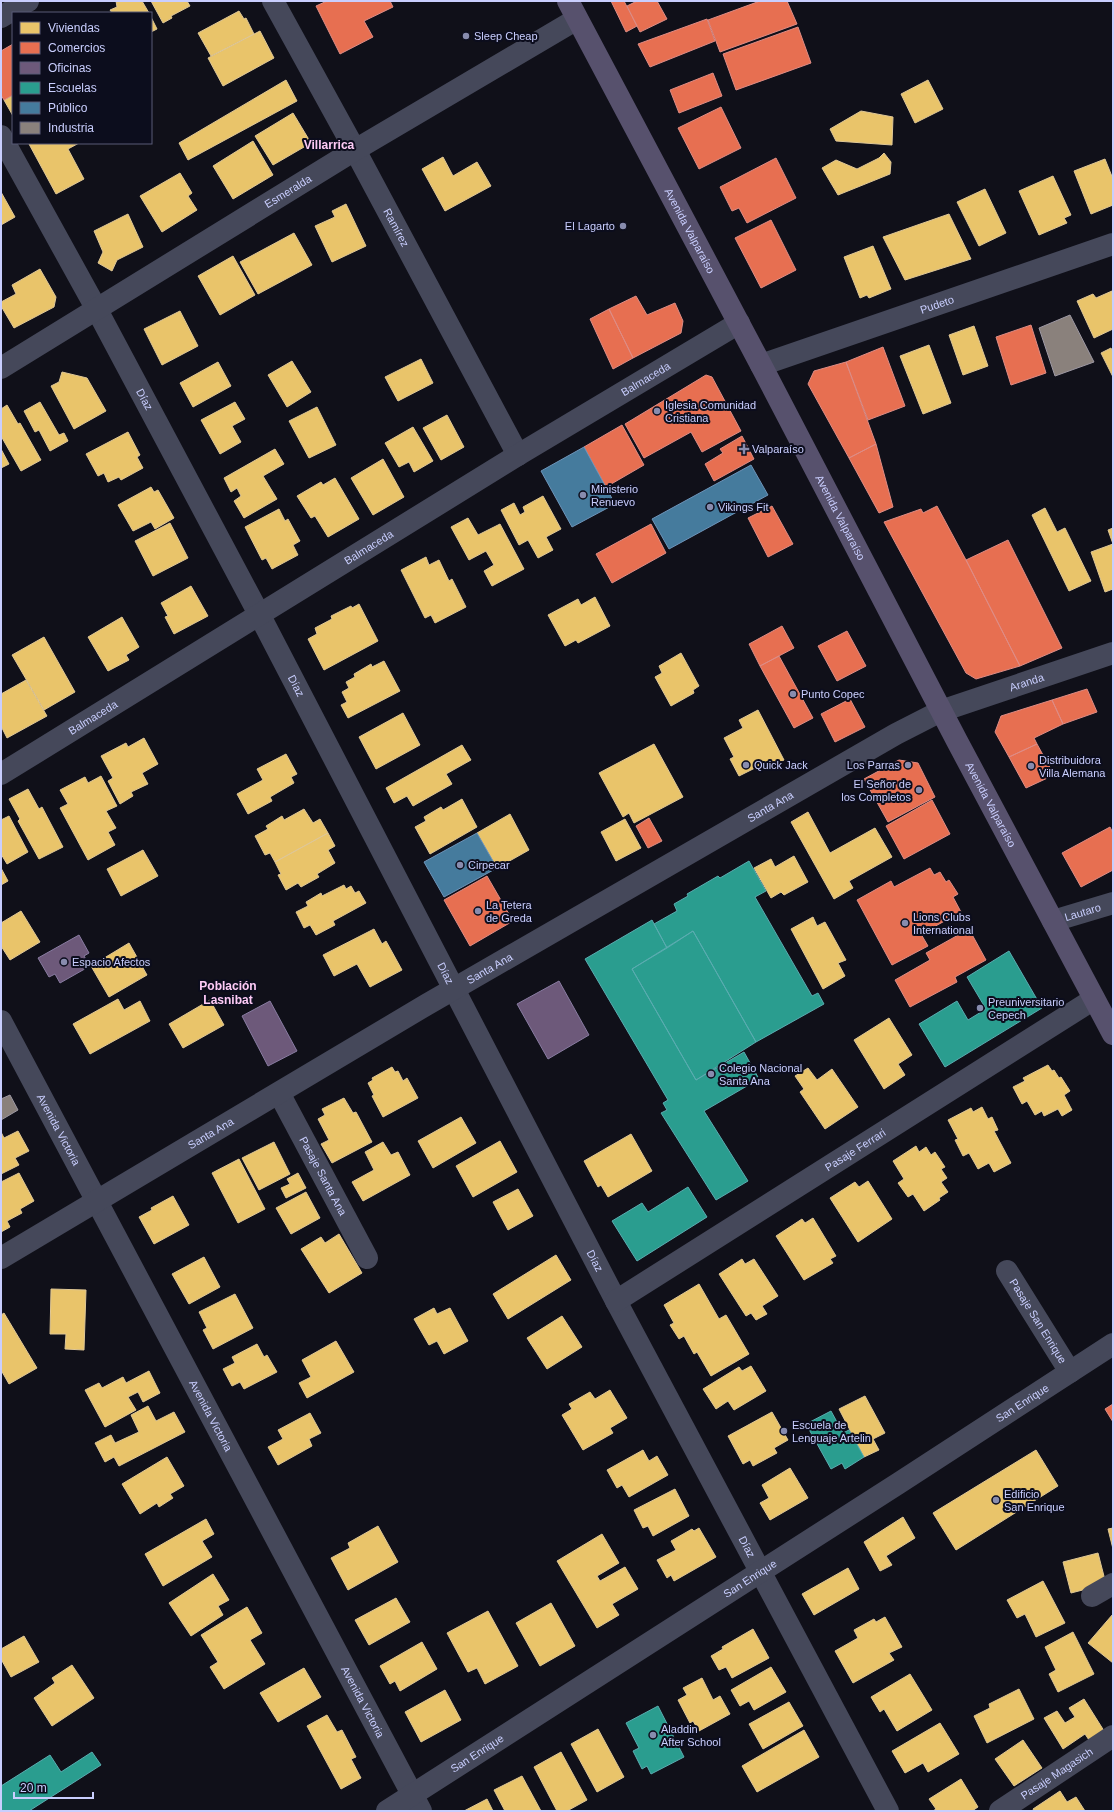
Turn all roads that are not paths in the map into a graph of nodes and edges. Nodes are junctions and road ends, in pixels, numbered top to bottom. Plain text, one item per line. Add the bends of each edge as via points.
1 (28, 1) edge
2 (273, 1) edge
3 (573, 10) edge
4 (1, 17) edge
5 (1, 136) edge
6 (355, 150) junction
7 (1113, 244) edge
8 (96, 308) junction
9 (739, 323) junction
10 (761, 366) junction
11 (1, 368) edge
12 (518, 455) junction
13 (259, 614) junction
14 (1113, 653) edge
15 (941, 711) junction
16 (1, 774) edge
17 (1113, 902) edge
18 (1053, 921) junction
19 (454, 988) junction
20 (1094, 999) junction
21 (1, 1021) edge
22 (1113, 1034) edge
23 (279, 1093) junction
24 (97, 1202) junction
25 (1, 1258) edge
26 (367, 1258) dead end
27 (1007, 1271) dead end
28 (616, 1301) junction
29 (1113, 1344) edge
30 (1070, 1372) junction
31 (761, 1572) junction
32 (1113, 1584) edge
33 (1092, 1596) dead end
34 (1113, 1736) edge
35 (417, 1803) edge
36 (387, 1811) edge
37 (888, 1811) edge
38 (1000, 1811) edge

1 - 4 street
2 - 6 street, Ramírez
3 - 6 street, Esmeralda
3 - 9 main road, Avenida Valparaíso
5 - 8 street, Díaz
6 - 8 street, Esmeralda
6 - 12 street, Ramírez
7 - 10 street, Pudeto
8 - 11 street, Esmeralda
8 - 13 street, Díaz
9 - 10 main road, Avenida Valparaíso
9 - 12 street, Balmaceda
10 - 15 main road, Avenida Valparaíso
12 - 13 street, Balmaceda
13 - 16 street, Balmaceda
13 - 19 street, Díaz
14 - 15 street, Aranda
15 - 18 main road, Avenida Valparaíso
15 - 19 street, Santa Ana via 892,736
17 - 18 street, Lautaro
18 - 20 main road, Avenida Valparaíso
19 - 23 street, Santa Ana
19 - 28 street, Díaz
20 - 22 main road, Avenida Valparaíso
20 - 28 street, Pasaje Ferrari
21 - 24 street, Avenida Victoria
23 - 24 street, Santa Ana
23 - 26 street, Pasaje Santa Ana
24 - 25 street, Santa Ana
24 - 35 street, Avenida Victoria
27 - 30 street, Pasaje San Enrique
28 - 31 street, Díaz
29 - 30 street, San Enrique
30 - 31 street, San Enrique
31 - 35 street, San Enrique
31 - 37 street, Díaz
32 - 33 street
34 - 38 street, Pasaje Magasich
35 - 36 street, San Enrique

